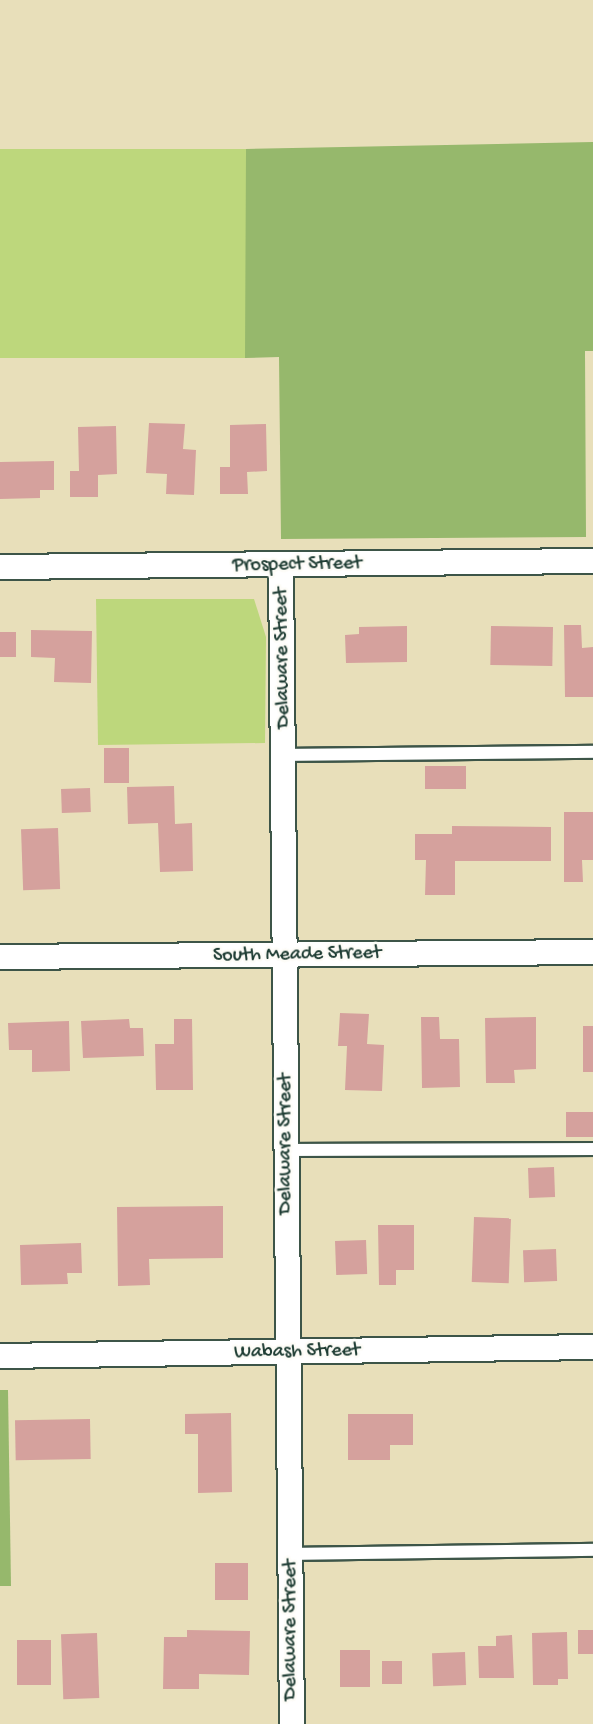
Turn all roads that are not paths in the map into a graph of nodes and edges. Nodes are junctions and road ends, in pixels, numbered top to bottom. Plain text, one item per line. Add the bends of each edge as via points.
1 (593, 561) edge
2 (281, 565) junction
3 (0, 567) edge
4 (593, 752) edge
5 (284, 755) junction
6 (593, 952) edge
7 (285, 955) junction
8 (0, 957) edge
9 (285, 1149) junction
10 (593, 1149) edge
11 (593, 1347) edge
12 (288, 1352) junction
13 (0, 1356) edge
14 (593, 1550) edge
15 (291, 1554) junction
16 (292, 1724) edge

1 - 2 street, Prospect Street
2 - 3 street, Prospect Street
2 - 5 street, Delaware Street
4 - 5 lane
5 - 7 street, Delaware Street
6 - 7 street, South Meade Street
7 - 8 street, South Meade Street
7 - 9 street, Delaware Street
9 - 10 lane
9 - 12 street, Delaware Street
11 - 12 street, Wabash Street
12 - 13 street, Wabash Street
12 - 15 street, Delaware Street
14 - 15 lane
15 - 16 street, Delaware Street

